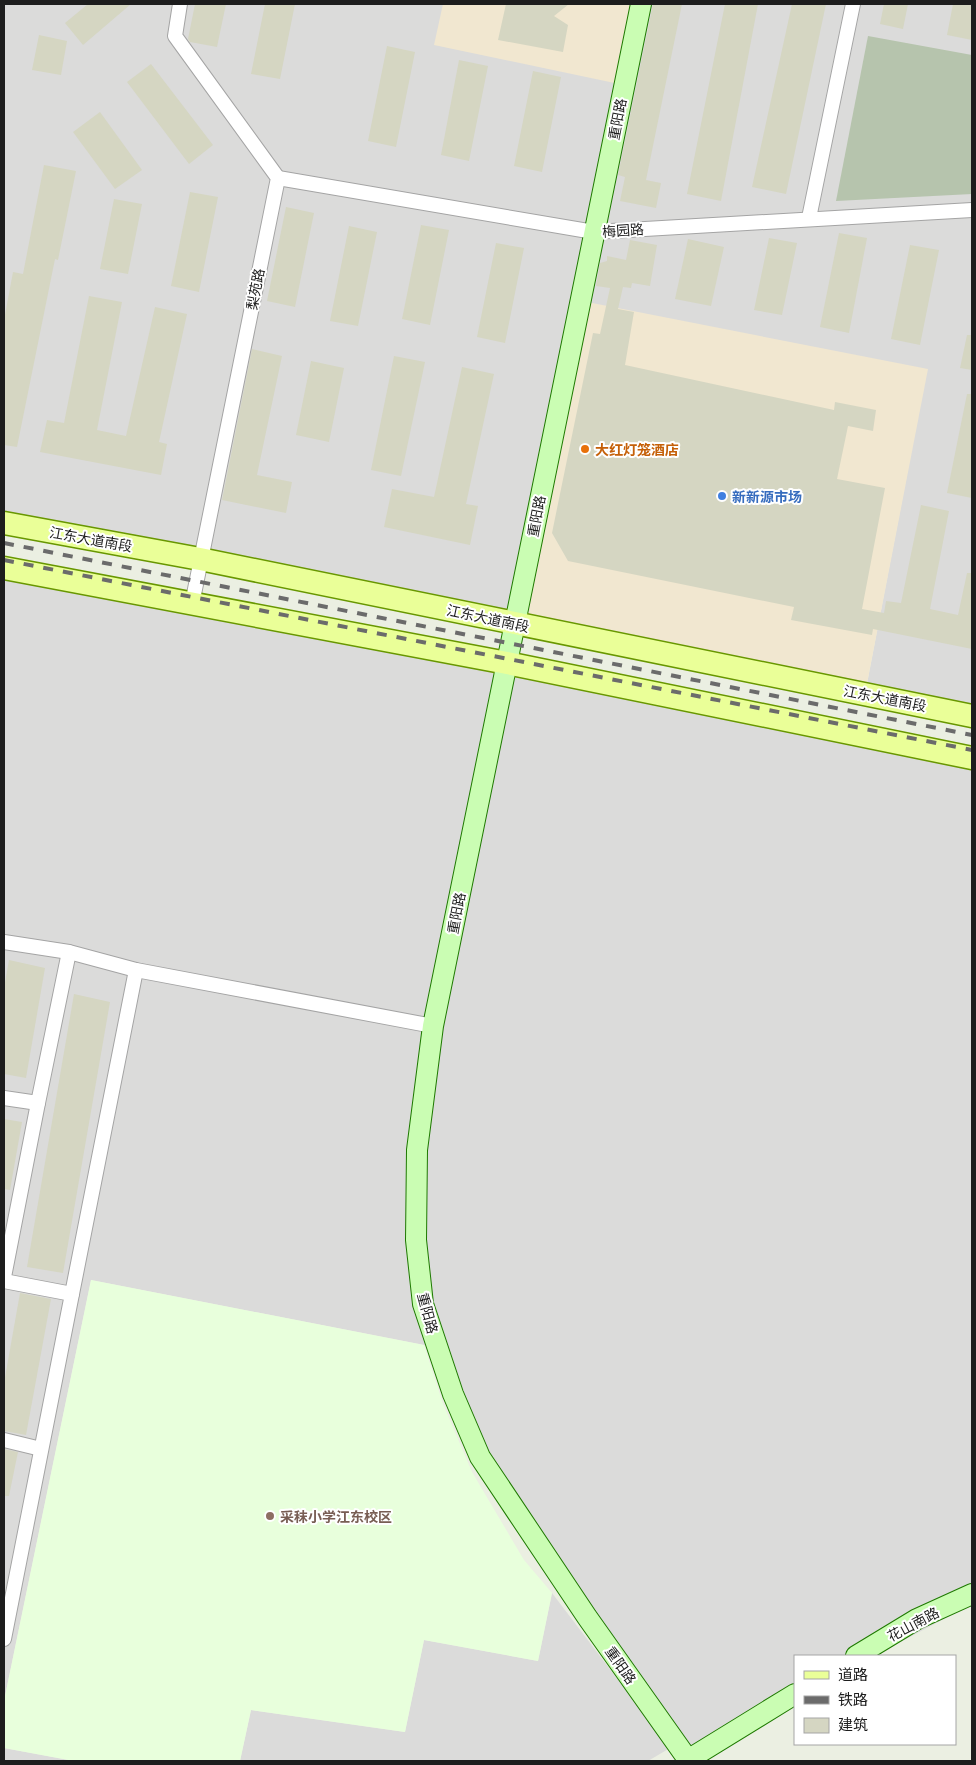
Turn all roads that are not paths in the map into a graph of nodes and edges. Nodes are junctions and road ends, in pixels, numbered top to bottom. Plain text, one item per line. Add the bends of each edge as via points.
1 (180, 4) edge
2 (640, 4) edge
3 (853, 4) edge
4 (278, 178) junction
5 (972, 210) edge
6 (809, 218) junction
7 (594, 232) junction
8 (4, 523) edge
9 (200, 559) junction
10 (4, 568) edge
11 (192, 604) junction
12 (514, 623) junction
13 (507, 663) junction
14 (972, 716) edge
15 (972, 758) edge
16 (4, 942) edge
17 (69, 952) junction
18 (136, 970) junction
19 (433, 1026) junction
20 (4, 1098) edge
21 (38, 1103) junction
22 (4, 1277) edge
23 (4, 1281) edge
24 (72, 1294) junction
25 (4, 1440) edge
26 (41, 1449) junction
27 (972, 1594) edge
28 (4, 1639) edge
29 (858, 1655) edge
30 (794, 1695) edge
31 (688, 1761) edge

1 - 4 street via 174,36
2 - 7 street, 重阳路
3 - 6 street
4 - 7 street, 梅园路
4 - 9 street, 梨苑路
5 - 6 street, 梅园路
6 - 7 street, 梅园路
7 - 12 street, 重阳路
8 - 9 main road, 江东大道南段
9 - 11 street, 梨苑路
9 - 12 main road, 江东大道南段
10 - 11 main road
11 - 13 main road
12 - 13 street, 重阳路
12 - 14 main road, 江东大道南段
13 - 15 main road
13 - 19 street, 重阳路
16 - 17 street
17 - 18 street
17 - 21 street
18 - 19 street
18 - 24 street
19 - 31 street, 重阳路 via 418,1150 416,1240 424,1304 453,1394 480,1457 587,1618
20 - 21 street
21 - 22 street
23 - 24 street
24 - 26 street
25 - 26 street
26 - 28 street
27 - 29 street, 花山南路 via 917,1620
30 - 31 street

